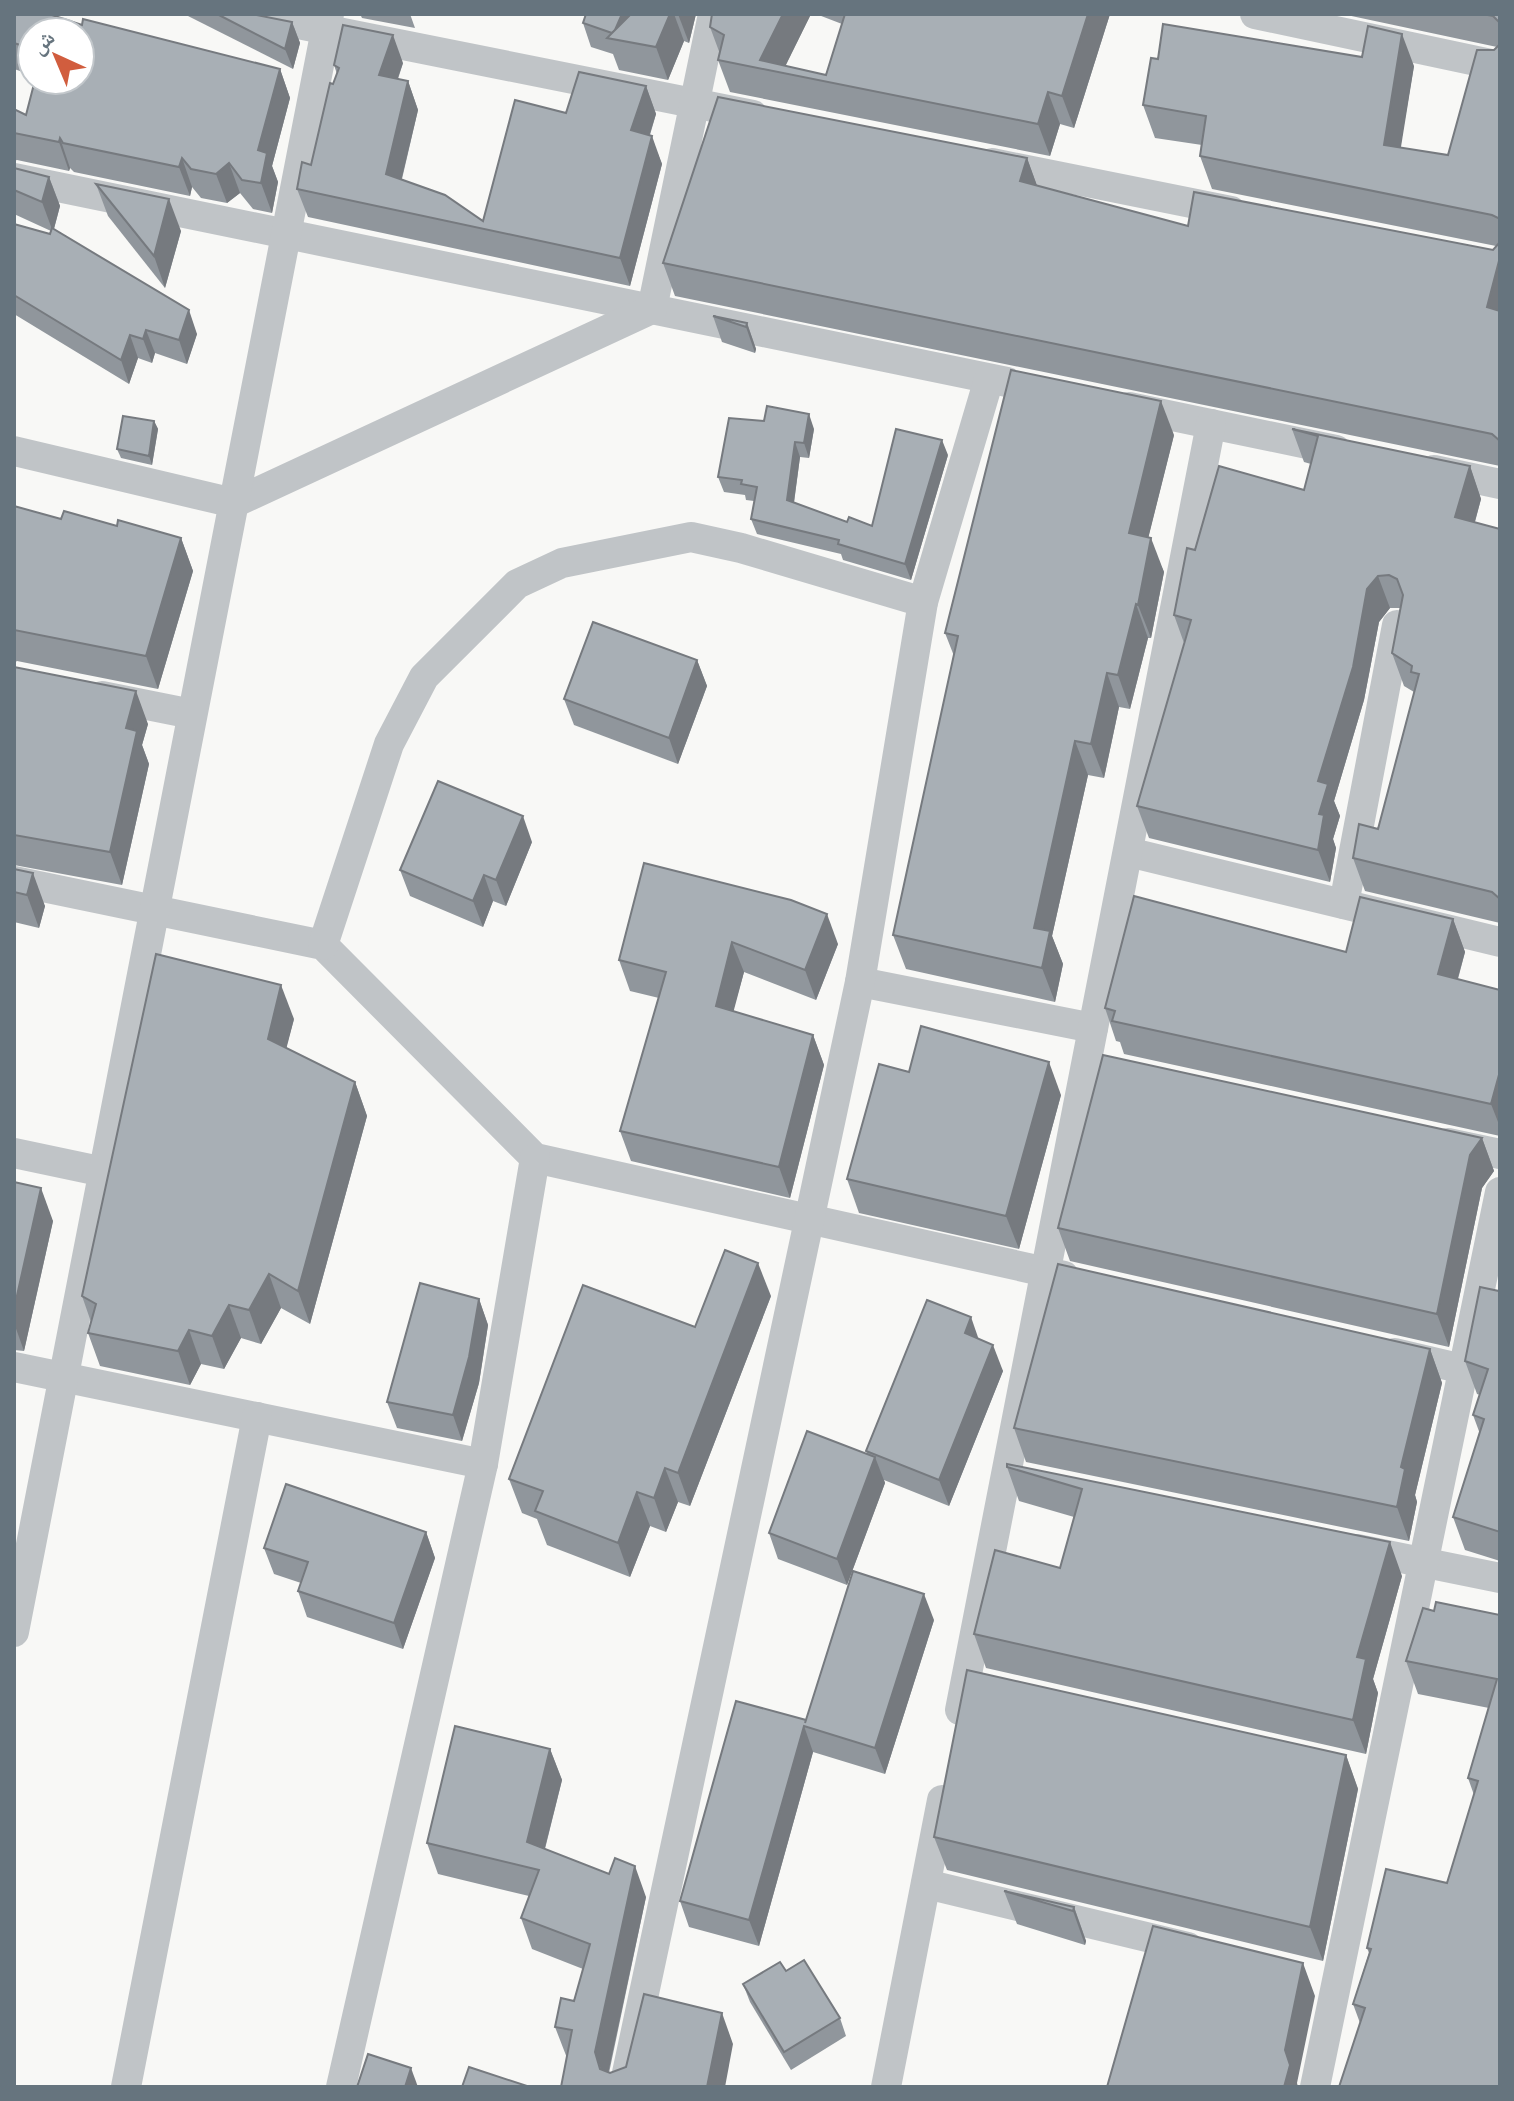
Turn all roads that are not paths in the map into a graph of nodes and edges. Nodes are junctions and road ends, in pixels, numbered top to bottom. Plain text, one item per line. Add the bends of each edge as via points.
1 (248, 14) edge
2 (713, 14) edge
3 (1255, 14) edge
4 (327, 22) edge
5 (1500, 66) edge
6 (694, 104) junction
7 (787, 122) edge
8 (958, 156) edge
9 (14, 178) edge
10 (1252, 215) edge
11 (285, 234) junction
12 (652, 309) junction
13 (989, 379) junction
14 (1033, 388) edge
15 (1108, 403) edge
16 (1211, 424) junction
17 (14, 451) edge
18 (1363, 456) edge
19 (1409, 465) edge
20 (1500, 484) edge
21 (234, 503) junction
22 (923, 602) junction
23 (1397, 625) edge
24 (73, 690) edge
25 (192, 714) junction
26 (1128, 852) junction
27 (14, 881) edge
28 (1344, 904) junction
29 (154, 910) junction
30 (1500, 942) edge
31 (323, 945) junction
32 (860, 982) junction
33 (1093, 1028) junction
34 (1086, 1064) junction
35 (1117, 1070) edge
36 (1423, 1138) edge
37 (14, 1153) edge
38 (1500, 1154) edge
39 (535, 1158) junction
40 (104, 1172) junction
41 (1500, 1192) edge
42 (809, 1219) junction
43 (1045, 1272) junction
44 (1092, 1282) edge
45 (1371, 1348) edge
46 (14, 1367) edge
47 (1463, 1369) junction
48 (64, 1377) junction
49 (257, 1417) junction
50 (483, 1464) junction
51 (1005, 1476) junction
52 (1036, 1483) edge
53 (1330, 1543) edge
54 (1423, 1562) junction
55 (1500, 1578) edge
56 (19, 1584) edge
57 (14, 1632) edge
58 (965, 1682) junction
59 (996, 1689) edge
60 (953, 1744) edge
61 (1349, 1768) dead end
62 (947, 1775) edge
63 (1379, 1775) junction
64 (926, 1884) junction
65 (1215, 1954) edge
66 (1306, 1976) dead end
67 (1336, 1983) junction
68 (126, 2087) edge
69 (341, 2087) edge
70 (624, 2087) edge
71 (886, 2087) edge
72 (1315, 2087) edge

1 - 4 street
2 - 6 street
3 - 5 street
4 - 6 street
4 - 11 street
6 - 7 street
6 - 12 street
8 - 10 street
9 - 11 street
11 - 12 street
11 - 21 street
12 - 13 street
12 - 21 street
13 - 14 street
13 - 22 street
15 - 16 street
16 - 18 street
16 - 26 street
17 - 21 street
19 - 20 street
21 - 25 street
22 - 31 street via 691,537 562,563 517,584 424,677 389,744
22 - 32 street
23 - 28 street
24 - 25 street
25 - 29 street
26 - 28 street
26 - 33 street
27 - 29 street
28 - 30 street
29 - 31 street
29 - 40 street
31 - 39 street
32 - 33 street
32 - 42 street
33 - 34 street
34 - 35 street
34 - 43 street
36 - 38 street
37 - 40 street
39 - 42 street
39 - 50 street
40 - 48 street
41 - 47 street
42 - 43 street
42 - 70 street
43 - 44 street
43 - 51 street
45 - 47 street
46 - 48 street
47 - 54 street
48 - 49 street
48 - 56 street
49 - 50 street
49 - 68 street
50 - 69 street
51 - 52 street
51 - 58 street
53 - 54 street
54 - 55 street
54 - 63 street
56 - 57 street
58 - 59 street
58 - 60 street
61 - 63 street
62 - 64 street
63 - 67 street
64 - 65 street
64 - 71 street
66 - 67 street
67 - 72 street

